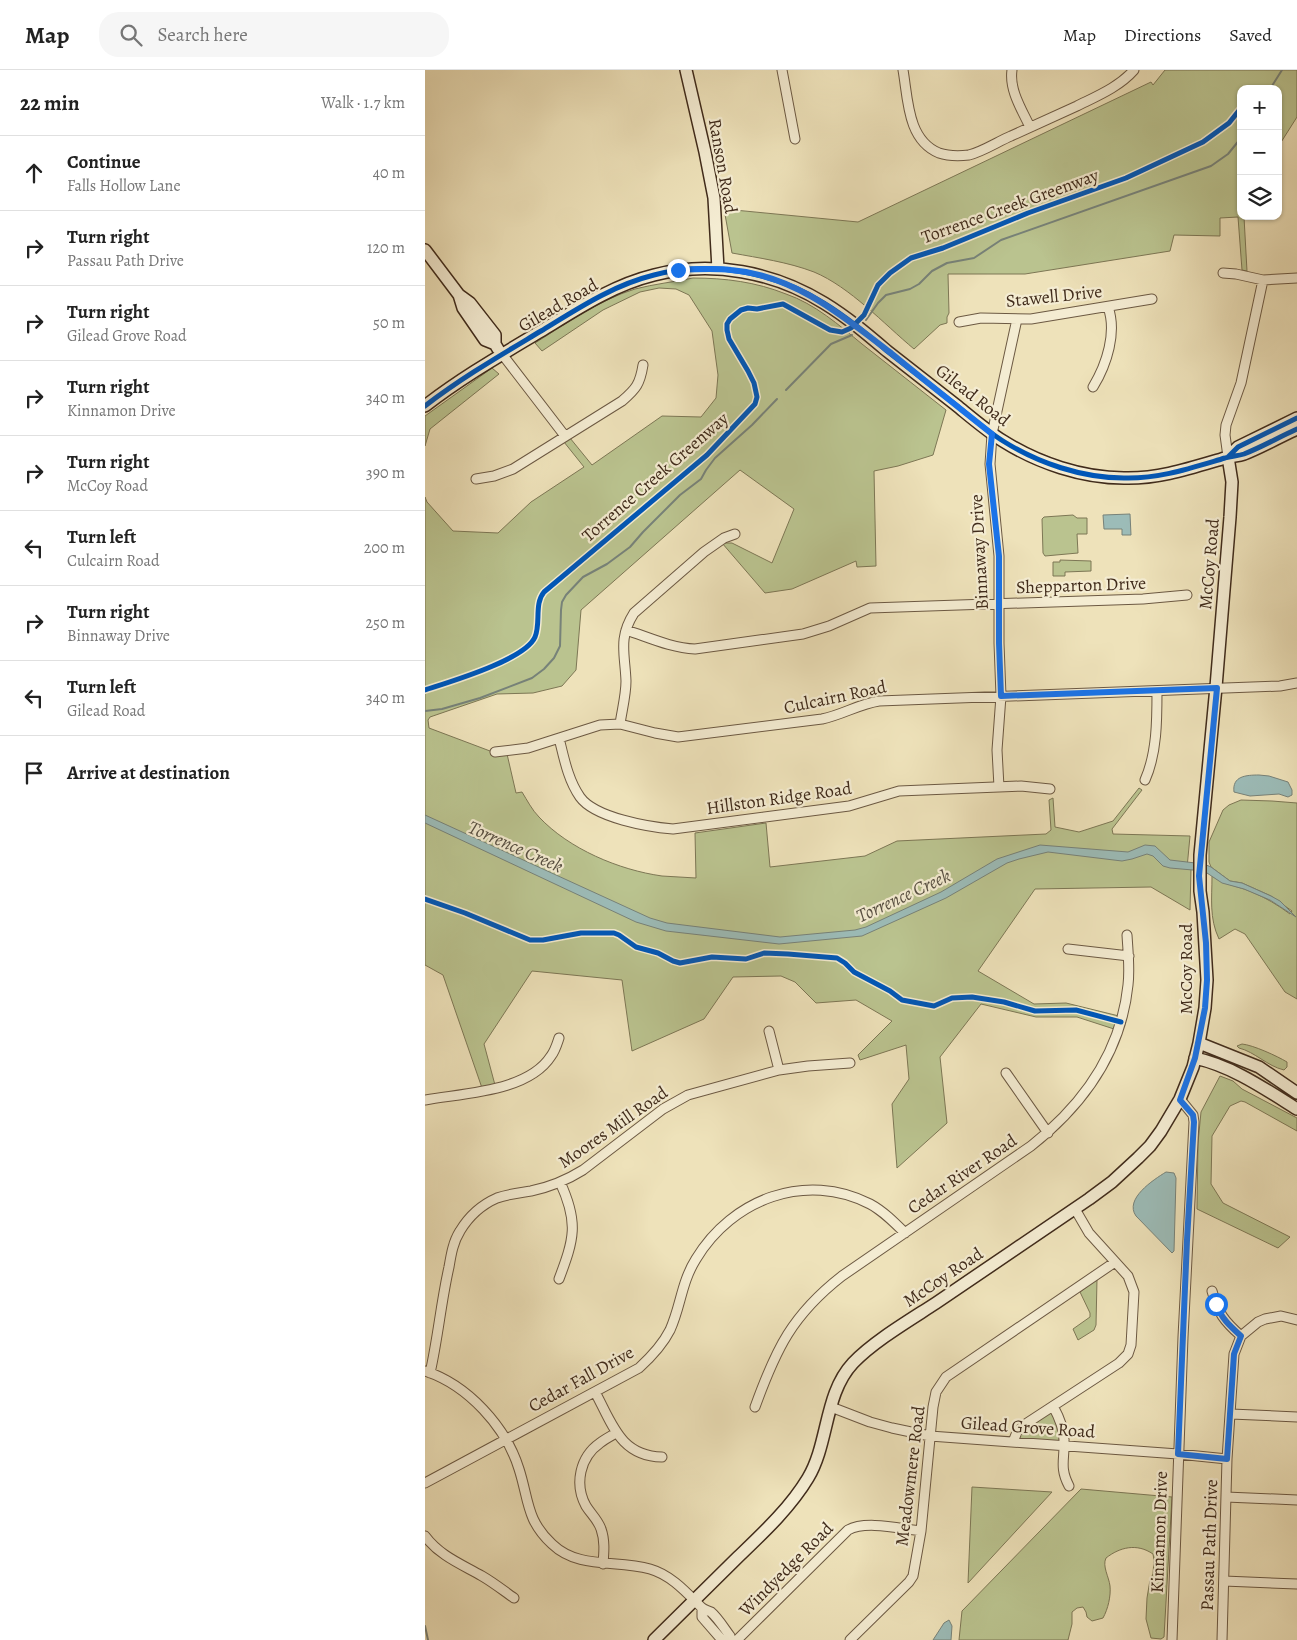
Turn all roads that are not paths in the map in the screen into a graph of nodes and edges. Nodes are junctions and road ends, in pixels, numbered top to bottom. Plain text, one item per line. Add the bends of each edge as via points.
1 (686, 70) edge
2 (782, 70) edge
3 (903, 70) edge
4 (1012, 70) edge
5 (1134, 70) edge
6 (1030, 127) junction
7 (795, 139) dead end
8 (425, 250) edge
9 (717, 269) junction
10 (1223, 273) dead end
11 (1297, 278) edge
12 (1263, 280) junction
13 (1152, 299) dead end
14 (1109, 307) junction
15 (1017, 319) junction
16 (959, 322) dead end
17 (502, 354) junction
18 (643, 365) dead end
19 (1093, 387) dead end
20 (425, 406) edge
21 (1297, 418) edge
22 (1297, 429) edge
23 (992, 434) junction
24 (565, 436) junction
25 (1228, 456) junction
26 (476, 479) dead end
27 (735, 534) dead end
28 (1187, 595) dead end
29 (998, 604) junction
30 (625, 630) junction
31 (1297, 683) edge
32 (1217, 688) junction
33 (1157, 691) junction
34 (1001, 696) junction
35 (619, 724) junction
36 (559, 738) junction
37 (495, 752) dead end
38 (1145, 780) dead end
39 (999, 787) junction
40 (1050, 789) dead end
41 (1127, 935) dead end
42 (1068, 949) dead end
43 (1129, 956) junction
44 (769, 1031) dead end
45 (559, 1038) dead end
46 (1199, 1043) junction
47 (1195, 1058) junction
48 (850, 1062) dead end
49 (779, 1070) junction
50 (1006, 1073) dead end
51 (1297, 1093) edge
52 (425, 1100) edge
53 (1180, 1100) junction
54 (1297, 1109) edge
55 (1048, 1133) junction
56 (560, 1182) junction
57 (1075, 1209) junction
58 (905, 1232) junction
59 (1115, 1262) junction
60 (559, 1279) dead end
61 (1212, 1291) dead end
62 (1297, 1320) edge
63 (1241, 1336) junction
64 (427, 1372) edge
65 (595, 1392) junction
66 (1053, 1406) junction
67 (755, 1407) dead end
68 (831, 1407) junction
69 (1231, 1414) junction
70 (1297, 1417) edge
71 (617, 1433) junction
72 (930, 1436) junction
73 (505, 1440) junction
74 (1013, 1442) junction
75 (1064, 1446) junction
76 (1178, 1454) junction
77 (662, 1457) dead end
78 (1227, 1459) junction
79 (425, 1483) edge
80 (1069, 1486) dead end
81 (1227, 1497) junction
82 (1297, 1500) edge
83 (921, 1531) junction
84 (425, 1536) edge
85 (603, 1564) junction
86 (1224, 1581) junction
87 (1297, 1584) edge
88 (515, 1598) dead end
89 (699, 1604) junction
90 (655, 1640) edge
91 (722, 1640) edge
92 (731, 1640) edge
93 (737, 1640) edge
94 (850, 1640) edge
95 (1172, 1640) edge
96 (1222, 1640) edge

1 - 9 main road, Ranson Road via 714,198
2 - 7 street
3 - 6 street via 915,131 938,153 951,156 970,154
4 - 6 street via 1014,90
5 - 6 street via 1125,80 1101,94
8 - 17 main road via 495,335 495,344
9 - 17 main road, Gilead Road via 655,274 620,286
9 - 23 main road, Gilead Road via 771,279 823,303
10 - 12 street
11 - 12 street
12 - 25 street, McCoy Road via 1241,383 1225,435
13 - 14 street, Stawell Drive
14 - 15 street, Stawell Drive
14 - 19 street via 1112,325 1109,344
15 - 16 street, Stawell Drive via 981,318
15 - 23 street, Binnaway Drive
17 - 20 main road, Gilead Road
17 - 24 street
18 - 24 street via 641,380 622,401
21 - 25 main road, Gilead Road via 1238,447
22 - 25 main road, Gilead Road via 1242,455
23 - 25 main road, Gilead Road via 1056,466 1122,478 1166,475
23 - 29 street, Binnaway Drive via 989,464 999,556
24 - 26 street via 505,473
25 - 32 main road, McCoy Road via 1232,482
27 - 30 street via 704,552 644,603
28 - 29 street, Shepparton Drive
29 - 30 street, Shepparton Drive via 870,608 803,634 695,649
29 - 34 street, Binnaway Drive
30 - 35 street via 626,683
31 - 32 street, Culcairn Road
32 - 33 street, Culcairn Road
32 - 46 main road, McCoy Road via 1200,855 1207,980
33 - 34 street, Culcairn Road
33 - 38 street via 1154,743
34 - 35 street, Culcairn Road via 870,702 822,719 694,736 667,736
34 - 39 street, Binnaway Drive via 997,750
35 - 36 street, Culcairn Road via 600,725
36 - 37 street, Culcairn Road via 517,750
36 - 39 street, Hillston Ridge Road via 572,782 588,805 607,815 657,828 673,829 806,813 857,804 899,791
39 - 40 street, Hillston Ridge Road
41 - 43 street, Cedar River Road
42 - 43 street
43 - 55 street, Cedar River Road via 1125,1007 1113,1044 1085,1093
44 - 49 street
45 - 52 street via 551,1057 527,1077 499,1088
46 - 47 main road, McCoy Road
46 - 51 main road via 1259,1067
47 - 53 main road, McCoy Road
47 - 54 main road via 1255,1083
48 - 49 street, Moores Mill Road
49 - 56 street, Moores Mill Road via 679,1100 583,1170
50 - 55 street
53 - 57 main road, McCoy Road via 1150,1146 1112,1182
53 - 76 street, Kinnamon Drive via 1193,1115 1194,1122
55 - 58 street, Cedar River Road
56 - 60 street via 573,1227
56 - 64 street, Moores Mill Road via 496,1199 475,1212 460,1231 443,1292 437,1338
57 - 59 street via 1089,1233
57 - 68 main road, McCoy Road via 862,1355 846,1372
58 - 65 street, Cedar Fall Drive via 869,1204 833,1191 786,1192 755,1204 725,1224 695,1259 682,1286 669,1330 655,1352 635,1371
58 - 67 street, Cedar River Road via 829,1286 805,1310 774,1357
59 - 66 street via 1128,1276 1134,1292 1128,1354
59 - 72 street, Meadowmere Road via 946,1377 936,1392
61 - 63 street via 1220,1314
62 - 63 street via 1281,1316 1265,1319
63 - 69 street, Passau Path Drive via 1234,1354
64 - 73 street via 470,1396 487,1413
65 - 71 street
65 - 73 street, Cedar Fall Drive
66 - 74 street via 1027,1423 1017,1432
66 - 75 street via 1062,1427
68 - 72 street, Gilead Grove Road via 892,1428
68 - 89 main road, McCoy Road via 818,1458 799,1492
69 - 70 street
69 - 78 street, Passau Path Drive
71 - 77 street via 632,1450
71 - 85 street via 599,1443 587,1456 580,1477 586,1505 602,1532
72 - 74 street, Gilead Grove Road
72 - 83 street, Meadowmere Road
73 - 79 street, Cedar Fall Drive
73 - 85 street via 519,1468 531,1514 541,1534 571,1556
74 - 75 street, Gilead Grove Road
75 - 76 street, Gilead Grove Road
75 - 80 street via 1063,1470
76 - 78 street, Gilead Grove Road
76 - 95 street, Kinnamon Drive
78 - 81 street, Passau Path Drive
81 - 82 street
81 - 86 street, Passau Path Drive
83 - 93 street, Windyedge Road via 865,1525 853,1527
83 - 94 street, Meadowmere Road via 913,1576
84 - 88 street via 449,1559
85 - 89 street via 651,1569 673,1581
86 - 87 street
86 - 96 street, Passau Path Drive
89 - 90 main road, McCoy Road
89 - 91 street via 702,1617
89 - 92 street via 710,1612

